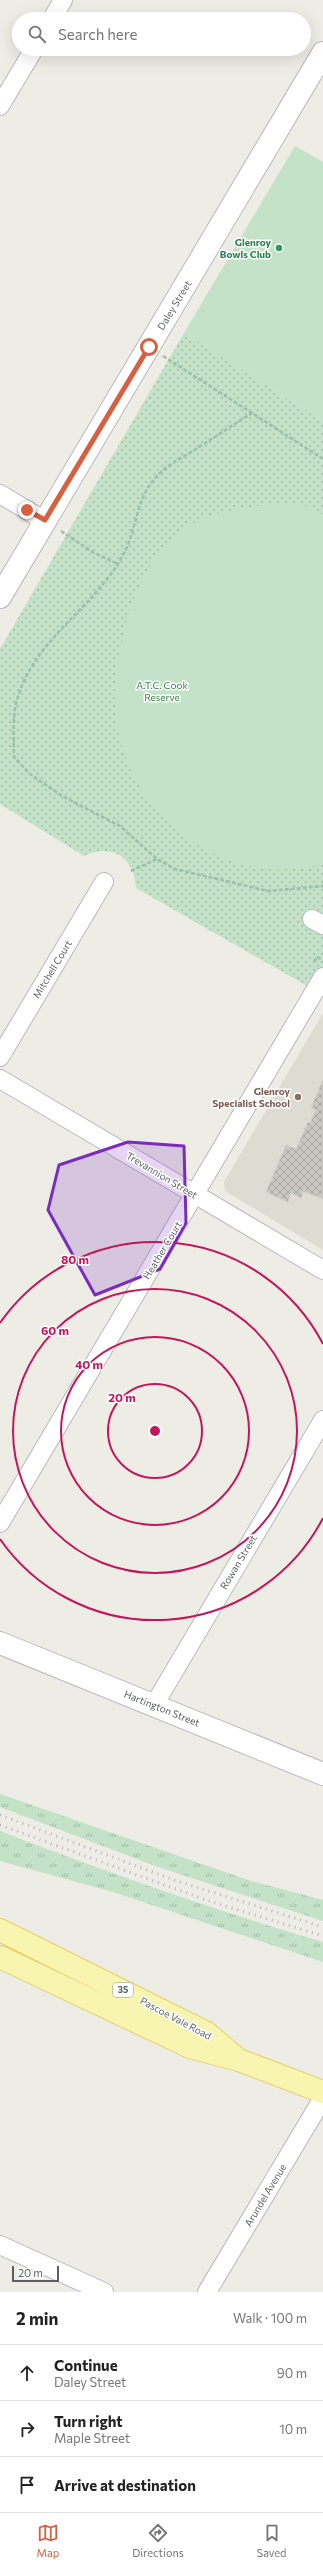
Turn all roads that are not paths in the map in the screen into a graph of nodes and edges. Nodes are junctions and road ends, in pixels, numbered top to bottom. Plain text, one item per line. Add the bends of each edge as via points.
1 (323, 53) edge
2 (30, 56) edge
3 (0, 106) edge
4 (0, 494) edge
5 (45, 520) junction
6 (0, 597) edge
7 (104, 882) dead end
8 (323, 977) edge
9 (0, 1057) edge
10 (0, 1079) edge
11 (194, 1194) junction
12 (323, 1270) edge
13 (323, 1420) edge
14 (0, 1523) edge
15 (0, 1643) edge
16 (154, 1705) junction
17 (323, 1774) edge
18 (0, 1930) edge
19 (0, 1957) edge
20 (0, 1965) edge
21 (22, 1967) junction
22 (239, 2060) junction
23 (323, 2092) edge
24 (323, 2098) edge
25 (0, 2245) edge
26 (104, 2292) edge
27 (207, 2292) edge

1 - 5 street, Daley Street
2 - 3 street
4 - 5 street
5 - 6 street, Daley Street
7 - 9 street, Mitchell Court
8 - 11 street, Heather Court
10 - 11 street, Trevannion Street
11 - 12 street, Trevannion Street
11 - 14 street, Heather Court
13 - 16 street, Rowan Street
15 - 16 street, Hartington Street
16 - 17 street, Hartington Street
18 - 22 main road, Pascoe Vale Road / 35 via 208,2033
19 - 21 main road, Pascoe Vale Road / 35
20 - 21 street
21 - 22 main road, Pascoe Vale Road / 35 via 190,2047
22 - 23 main road, Pascoe Vale Road / 35
24 - 27 street, Arundel Avenue
25 - 26 street

